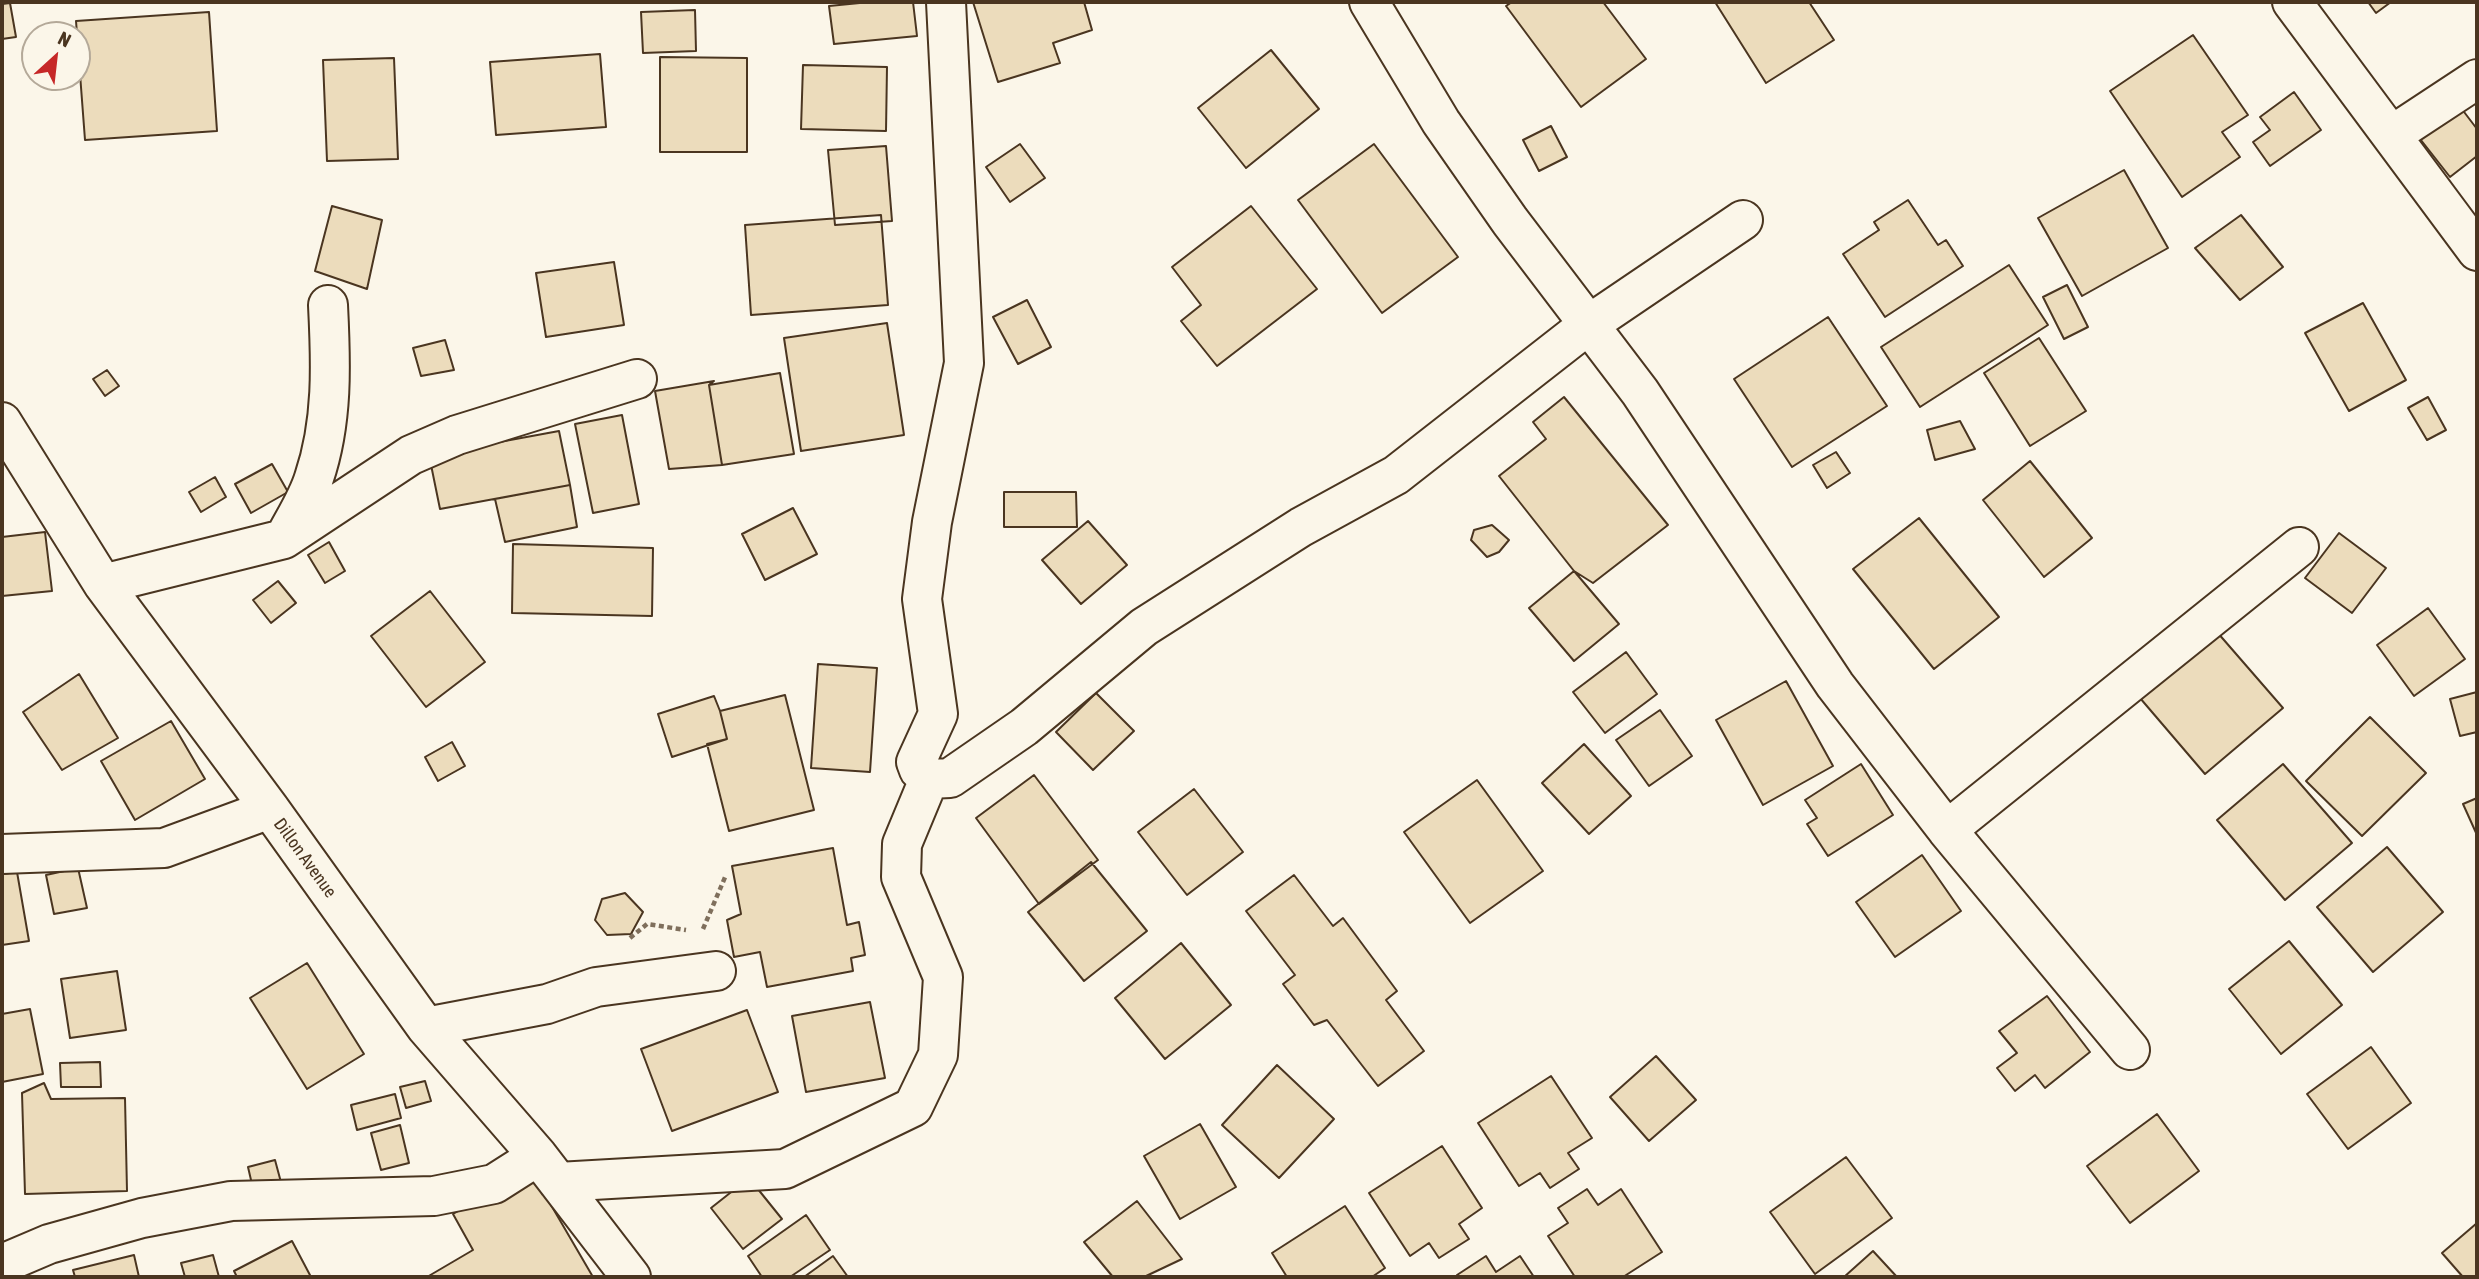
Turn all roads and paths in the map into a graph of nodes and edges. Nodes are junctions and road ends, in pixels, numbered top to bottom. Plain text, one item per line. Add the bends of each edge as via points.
1 (946, 2) edge
2 (1369, 2) edge
3 (2292, 2) edge
4 (2477, 79) edge
5 (2392, 135) junction
6 (1743, 220) dead end
7 (2477, 251) edge
8 (328, 305) dead end
9 (1588, 325) junction
10 (637, 379) dead end
11 (2, 422) edge
12 (284, 539) junction
13 (2299, 547) dead end
14 (103, 584) junction
15 (929, 779) junction
16 (270, 809) junction
17 (1947, 831) junction
18 (2, 854) edge
19 (726, 875) dead end
20 (688, 930) dead end
21 (702, 932) dead end
22 (716, 971) dead end
23 (624, 984) junction
24 (426, 1027) junction
25 (2130, 1050) dead end
26 (548, 1169) junction
27 (2, 1264) edge
28 (631, 1277) edge

1 - 15 street via 964,363 932,522 922,599 938,713 916,762
2 - 9 street via 1441,122
3 - 5 street
4 - 5 street
5 - 7 street
6 - 9 street
8 - 12 street via 331,369 327,428 314,480
9 - 15 street via 1396,475 1301,527 1144,627 1024,727 950,778
9 - 17 street via 1640,391 1835,685
10 - 12 street via 457,435 411,455
11 - 14 street, Dillon Avenue
12 - 14 street
13 - 17 street
14 - 16 street, Dillon Avenue
15 - 26 street via 902,844 901,877 943,977 938,1055 913,1107 785,1169
16 - 18 street via 164,848
16 - 24 street, Dillon Avenue
17 - 25 street
19 - 21 path
20 - 23 path via 647,924 622,944
22 - 23 street
23 - 24 street
24 - 26 street, Dillon Avenue
26 - 27 street via 434,1196 230,1201 142,1218 49,1244
26 - 28 street, Dillon Avenue

